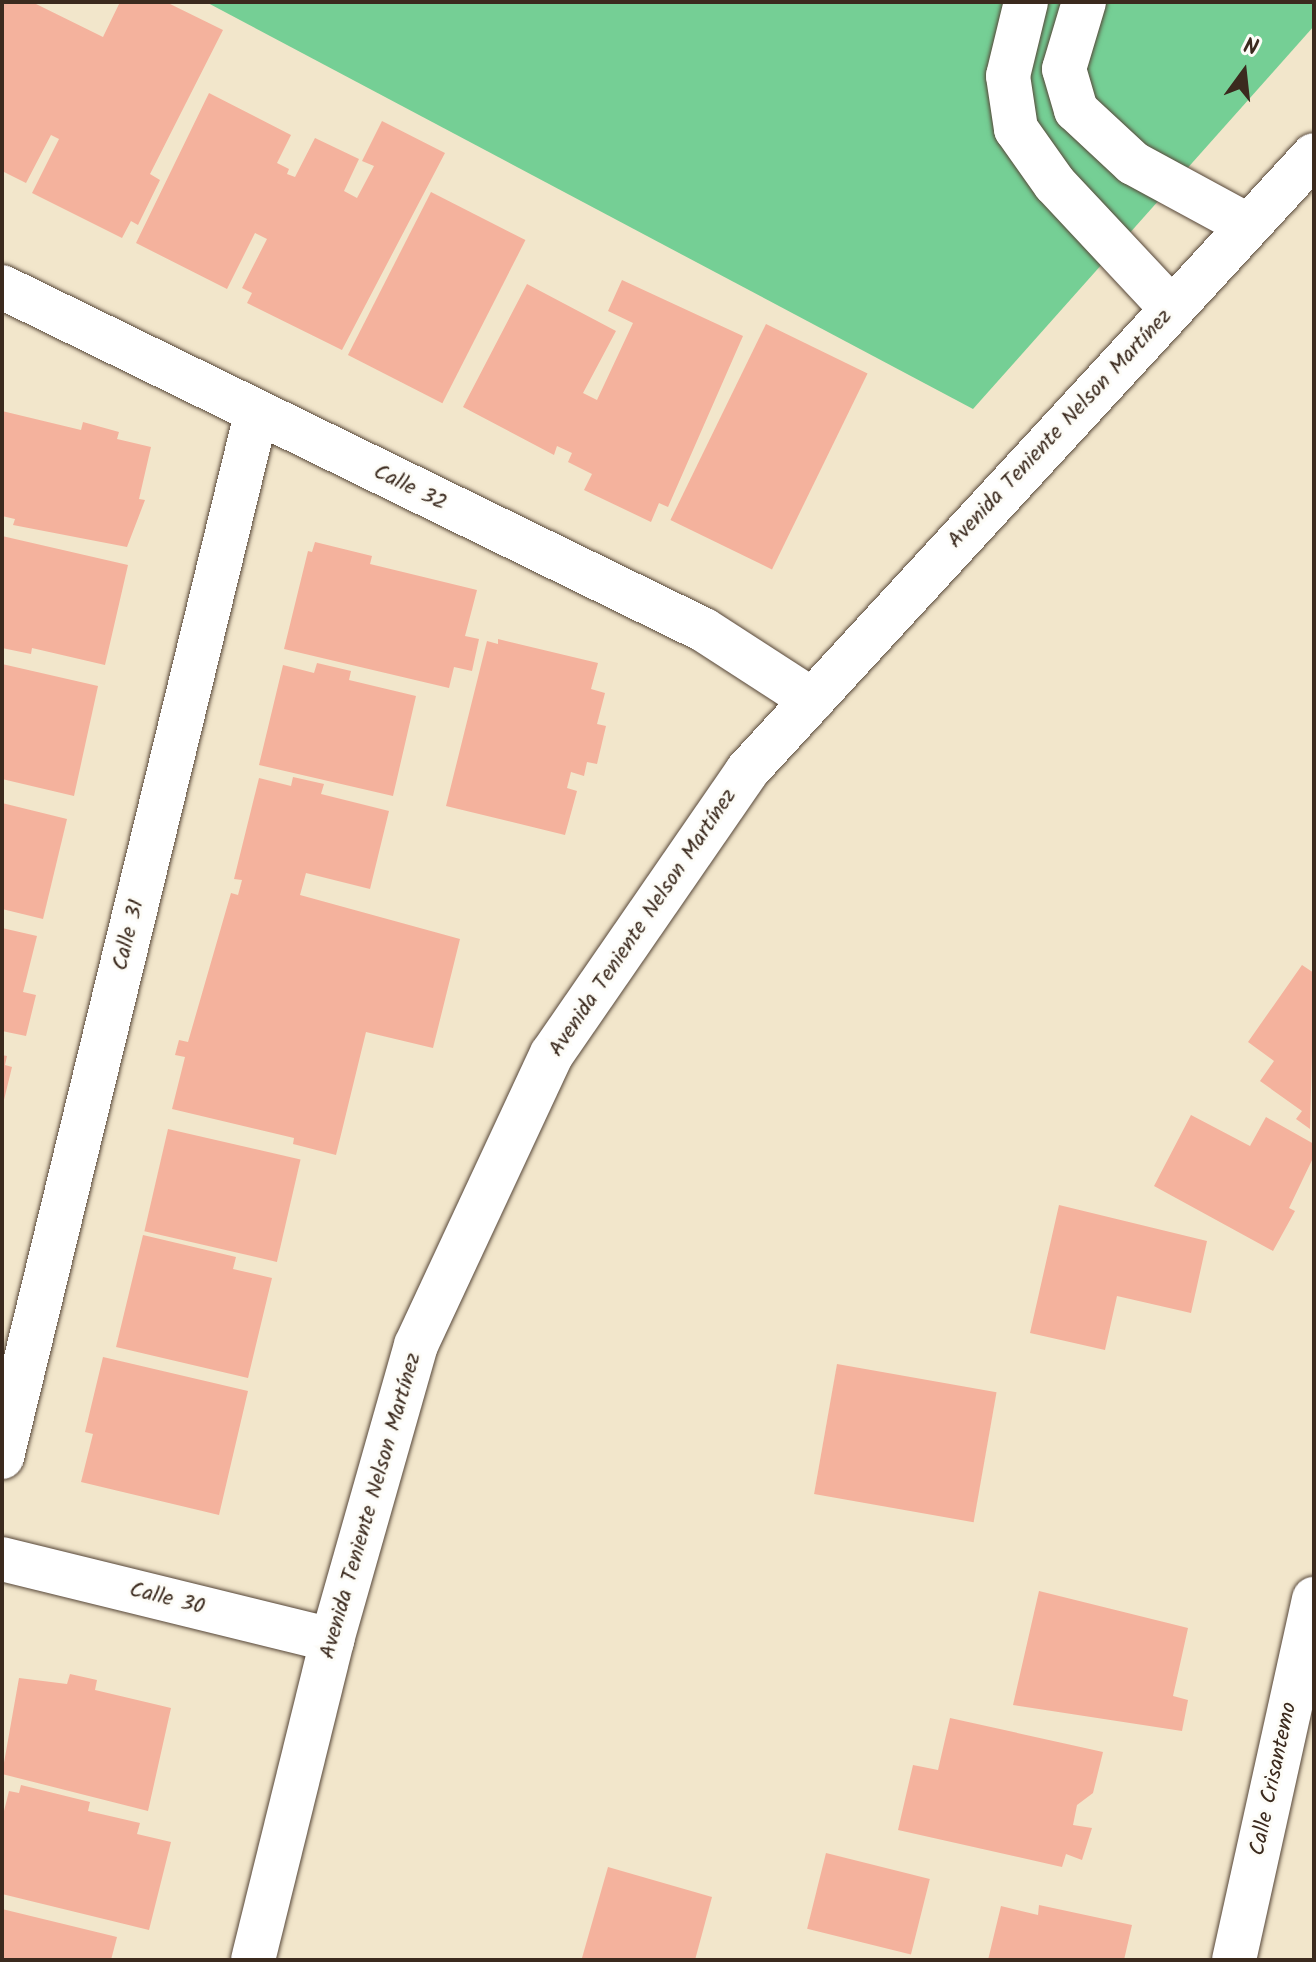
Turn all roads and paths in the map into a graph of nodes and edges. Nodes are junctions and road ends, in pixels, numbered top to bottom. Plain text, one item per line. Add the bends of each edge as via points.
1 (1026, 2) edge
2 (1084, 2) edge
3 (1064, 69) junction
4 (1008, 76) junction
5 (1314, 155) edge
6 (1247, 225) junction
7 (2, 287) edge
8 (1171, 308) junction
9 (256, 414) junction
10 (812, 700) junction
11 (2, 1457) edge
12 (2, 1559) edge
13 (1314, 1599) edge
14 (332, 1640) junction
15 (253, 1960) edge
16 (1234, 1960) edge

1 - 4 street
2 - 3 street
3 - 4 street
3 - 6 street via 1076,110 1133,163
4 - 8 street via 1016,129 1055,184
5 - 6 street, Avenida Teniente Nelson Martínez
6 - 8 street, Avenida Teniente Nelson Martínez
7 - 9 street, Calle 32
8 - 10 street, Avenida Teniente Nelson Martínez
9 - 10 street, Calle 32 via 704,630
9 - 11 street, Calle 31
10 - 14 street, Avenida Teniente Nelson Martínez via 747,771 552,1054 416,1345
12 - 14 street, Calle 30
13 - 16 street, Calle Crisantemo
14 - 15 street, Avenida Teniente Nelson Martínez

